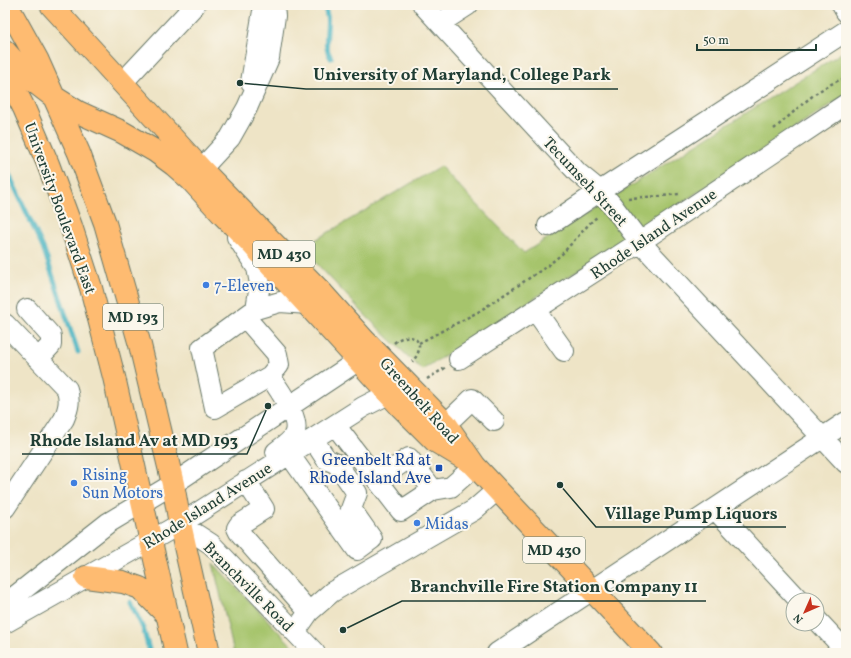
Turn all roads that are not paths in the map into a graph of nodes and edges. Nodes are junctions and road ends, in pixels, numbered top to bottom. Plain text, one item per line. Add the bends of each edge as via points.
1 (7, 5) edge
2 (195, 5) edge
3 (264, 5) edge
4 (274, 5) edge
5 (423, 5) edge
6 (468, 5) edge
7 (842, 5) edge
8 (60, 8) edge
9 (846, 12) edge
10 (440, 23) junction
11 (846, 31) edge
12 (5, 51) edge
13 (5, 70) edge
14 (123, 82) junction
15 (54, 96) junction
16 (846, 104) edge
17 (247, 108) junction
18 (196, 174) junction
19 (600, 192) junction
20 (223, 215) junction
21 (548, 226) dead end
22 (640, 242) junction
23 (308, 304) junction
24 (27, 309) dead end
25 (535, 310) junction
26 (251, 313) junction
27 (5, 324) edge
28 (373, 348) junction
29 (564, 351) dead end
30 (38, 359) junction
31 (459, 359) dead end
32 (270, 376) junction
33 (398, 389) junction
34 (289, 407) junction
35 (494, 422) dead end
36 (846, 422) edge
37 (446, 424) junction
38 (335, 425) junction
39 (822, 438) junction
40 (313, 439) junction
41 (289, 454) junction
42 (846, 463) edge
43 (475, 466) junction
44 (377, 480) junction
45 (173, 484) junction
46 (242, 484) junction
47 (433, 490) junction
48 (498, 490) junction
49 (142, 502) junction
50 (5, 508) edge
51 (715, 509) junction
52 (180, 524) junction
53 (151, 541) junction
54 (86, 577) junction
55 (591, 590) junction
56 (792, 592) edge
57 (5, 604) edge
58 (309, 612) junction
59 (167, 615) junction
60 (5, 623) edge
61 (825, 629) edge
62 (295, 632) junction
63 (846, 651) edge
64 (176, 653) edge
65 (209, 653) edge
66 (315, 653) edge
67 (497, 653) edge
68 (651, 653) edge

1 - 15 main road, University Boulevard East / MD 193
2 - 14 street
3 - 17 street
4 - 17 street via 276,16 269,58
5 - 10 street, Tecumseh Street
6 - 10 street
7 - 9 street
8 - 14 main road, MD 430
10 - 19 street, Tecumseh Street via 578,173
11 - 19 street
12 - 15 main road, MD 430 via 28,77
13 - 49 main road, University Boulevard East / MD 193 via 48,164 91,288
14 - 18 main road, MD 430
15 - 18 main road, MD 430 via 78,112 122,132 174,165
15 - 45 main road, University Boulevard East / MD 193 via 79,153 114,252 140,345
16 - 22 street, Rhode Island Avenue
17 - 18 street via 230,138
18 - 20 main road, MD 430
18 - 28 main road, Greenbelt Road / MD 430 via 323,294
19 - 21 street
19 - 22 street, Tecumseh Street
20 - 23 main road, MD 430
20 - 26 street via 256,268 260,284
22 - 25 street, Rhode Island Avenue
22 - 39 street, Tecumseh Street
23 - 26 street via 280,302
23 - 28 main road, MD 430
24 - 30 street via 51,336 51,345
25 - 29 street
25 - 31 street, Rhode Island Avenue
26 - 32 street via 277,354 279,365
26 - 32 street via 202,348 214,408
27 - 30 street
28 - 33 main road, Greenbelt Road / MD 430
28 - 34 street
30 - 50 street via 67,389 69,407 64,419
32 - 34 street
33 - 37 main road, Greenbelt Road / MD 430
33 - 38 street, Rhode Island Avenue
33 - 43 main road, MD 430 via 435,441
34 - 45 street
34 - 46 street via 296,431 293,437
35 - 37 street via 472,399
36 - 39 street
37 - 43 main road, Greenbelt Road / MD 430
38 - 40 street, Rhode Island Avenue
38 - 44 street
39 - 42 street, Tecumseh Street
39 - 51 street
40 - 41 street, Rhode Island Avenue
40 - 41 street via 326,459 337,464 357,492 351,509 372,539 357,550
41 - 46 street, Rhode Island Avenue
43 - 47 street via 451,487
43 - 48 main road, Greenbelt Road / MD 430
44 - 47 street via 409,458
44 - 47 street via 401,512
45 - 49 street
45 - 52 main road, University Boulevard East / MD 193
46 - 52 street, Rhode Island Avenue
46 - 58 street via 264,509 239,525 239,532
48 - 55 main road, Greenbelt Road / MD 430
48 - 58 street via 474,510 332,592
49 - 53 main road, University Boulevard East / MD 193
49 - 57 street via 108,522
51 - 55 street
51 - 56 street
52 - 53 street, Rhode Island Avenue
52 - 62 street, Branchville Road via 211,544
52 - 65 main road, University Boulevard East / MD 193
53 - 54 street, Rhode Island Avenue
53 - 59 main road, University Boulevard East / MD 193
54 - 59 main road via 123,582 140,588
54 - 60 street, Rhode Island Avenue
55 - 67 street
55 - 68 main road, Greenbelt Road / MD 430
58 - 62 street
59 - 64 main road, University Boulevard East / MD 193
61 - 63 street
62 - 66 street, Branchville Road

